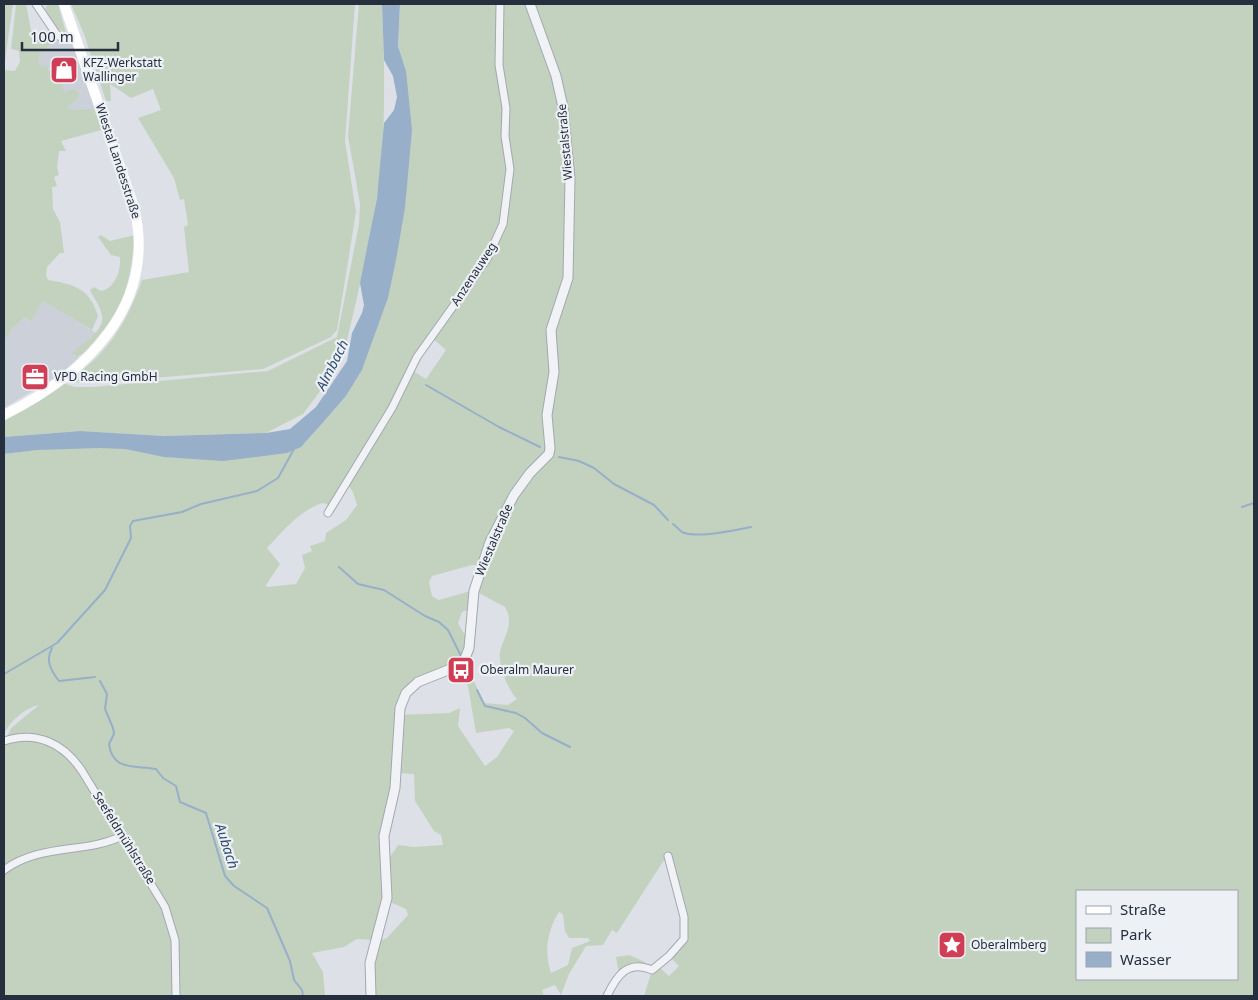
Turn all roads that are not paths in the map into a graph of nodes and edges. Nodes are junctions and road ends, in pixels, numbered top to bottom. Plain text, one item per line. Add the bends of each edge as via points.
1 (36, 4) edge
2 (64, 4) edge
3 (500, 4) edge
4 (530, 4) edge
5 (75, 36) junction
6 (4, 415) edge
7 (328, 513) dead end
8 (4, 741) edge
9 (122, 836) junction
10 (668, 856) dead end
11 (4, 870) edge
12 (176, 996) edge
13 (371, 996) edge
14 (607, 996) edge

1 - 5 street via 57,35 63,38
2 - 5 main road, Wiestal Landesstraße
3 - 7 street, Anzenauweg via 499,65 510,169 499,234 487,259 417,357 392,408
4 - 13 street, Wiestalstraße via 556,76 563,107 570,179 568,278 551,330 554,372 548,415 551,445 549,454 514,494 487,550 473,596 469,648 463,664 418,682 402,700 398,718 395,788 384,836 387,898 370,963
5 - 6 main road, Wiestal Landesstraße via 134,207 140,241 138,269 132,292 119,317 90,353 59,382
8 - 9 street, Seefeldmühlstraße via 34,738 53,742 62,748 75,760
9 - 11 street via 107,843 43,853
9 - 12 street, Seefeldmühlstraße via 170,919 175,940
10 - 14 street via 684,917 684,939 652,970 633,967 622,972

